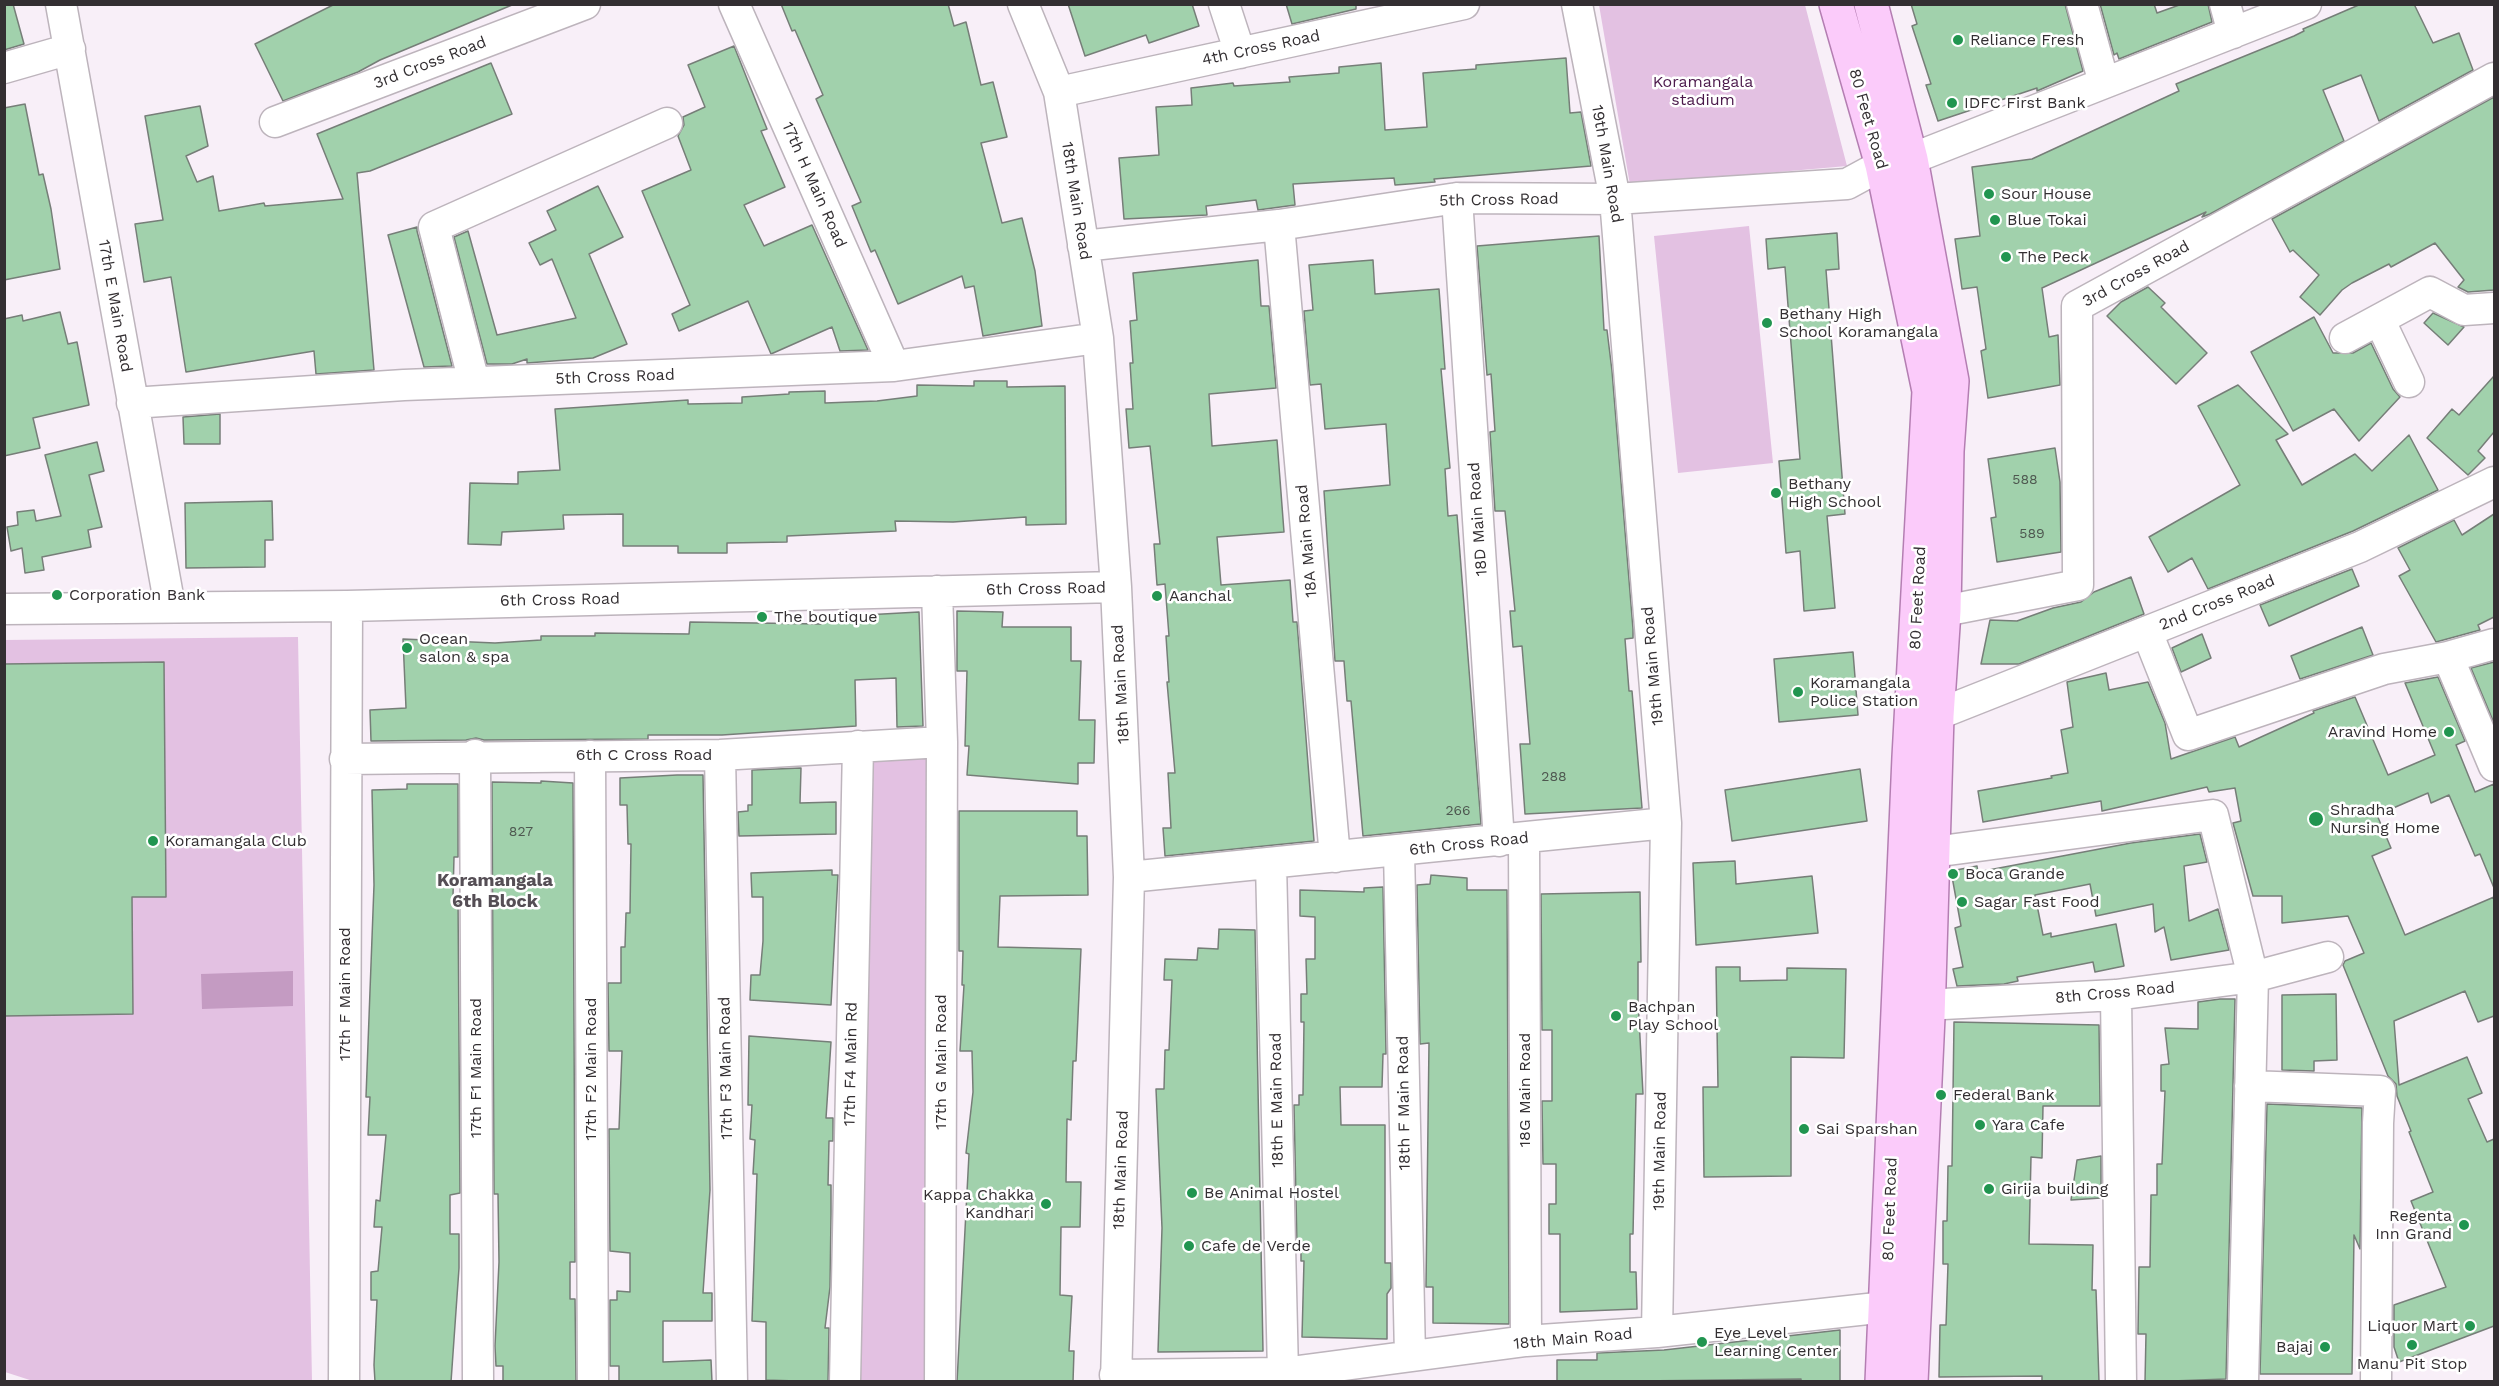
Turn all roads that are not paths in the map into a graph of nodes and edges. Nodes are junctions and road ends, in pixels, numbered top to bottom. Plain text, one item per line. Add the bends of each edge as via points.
1 (61, 4) edge
2 (585, 4) edge
3 (734, 4) edge
4 (1023, 4) edge
5 (1224, 4) edge
6 (1464, 4) edge
7 (1577, 4) edge
8 (1836, 4) edge
9 (1870, 4) edge
10 (2082, 4) edge
11 (2225, 4) edge
12 (2306, 4) edge
13 (1405, 11) edge
14 (2233, 33) junction
15 (70, 49) junction
16 (1240, 53) junction
17 (4, 68) edge
18 (2494, 78) edge
19 (2104, 83) junction
20 (1059, 92) junction
21 (275, 122) dead end
22 (667, 123) dead end
23 (1897, 162) junction
24 (1457, 198) junction
25 (1615, 199) junction
26 (1279, 225) junction
27 (1083, 246) junction
28 (2494, 308) edge
29 (2380, 321) junction
30 (1098, 338) junction
31 (2345, 338) dead end
32 (894, 366) junction
33 (474, 382) junction
34 (2409, 382) dead end
35 (132, 403) junction
36 (2494, 482) edge
37 (1116, 587) junction
38 (937, 591) junction
39 (347, 606) junction
40 (170, 607) junction
41 (4, 609) edge
42 (1944, 611) junction
43 (2147, 632) junction
44 (2494, 644) edge
45 (2448, 657) junction
46 (1924, 720) junction
47 (942, 742) junction
48 (858, 746) junction
49 (475, 755) junction
50 (720, 755) junction
51 (590, 756) junction
52 (345, 759) junction
53 (2494, 766) edge
54 (1666, 823) junction
55 (1511, 840) junction
56 (1399, 851) junction
57 (1933, 852) junction
58 (1335, 857) junction
59 (1271, 863) junction
60 (1129, 877) junction
61 (2328, 957) dead end
62 (2253, 977) junction
63 (2116, 995) junction
64 (1913, 1006) junction
65 (2250, 1086) junction
66 (1886, 1307) junction
67 (1657, 1332) junction
68 (1526, 1341) junction
69 (1410, 1356) junction
70 (1283, 1373) junction
71 (1116, 1378) edge
72 (344, 1382) edge
73 (478, 1382) edge
74 (593, 1382) edge
75 (732, 1382) edge
76 (845, 1382) edge
77 (940, 1382) edge
78 (1882, 1382) edge
79 (1911, 1382) edge
80 (2121, 1382) edge
81 (2242, 1382) edge
82 (2376, 1382) edge

1 - 15 street, 17th E Main Road
2 - 21 street, 3rd Cross Road
3 - 32 street, 17th H Main Road
4 - 20 street, 18th Main Road
5 - 16 street
6 - 13 street, 4th Cross Road
7 - 25 street, 19th Main Road
8 - 23 main road, 80 Feet Road
9 - 23 main road, 80 Feet Road
10 - 19 street
11 - 14 street
12 - 14 street, 5th Cross Road
13 - 16 street, 4th Cross Road
14 - 19 street, 5th Cross Road
15 - 17 street
15 - 35 street, 17th E Main Road
16 - 20 street, 4th Cross Road
18 - 42 street, 3rd Cross Road via 2077,306 2078,585
19 - 23 street, 5th Cross Road
20 - 27 street, 18th Main Road
22 - 33 street via 434,227
23 - 25 street, 5th Cross Road via 1847,183
23 - 42 main road, 80 Feet Road via 1952,381
23 - 46 main road, 80 Feet Road via 1929,391
24 - 25 street, 5th Cross Road
24 - 26 street, 5th Cross Road
24 - 55 street, 18D Main Road
25 - 54 street, 19th Main Road
26 - 27 street, 5th Cross Road
26 - 58 street, 18A Main Road
27 - 30 street, 18th Main Road
28 - 29 street via 2464,310 2430,292
29 - 31 street
29 - 34 street
30 - 32 street, 5th Cross Road
30 - 37 street, 18th Main Road
32 - 33 street, 5th Cross Road
33 - 35 street, 5th Cross Road
35 - 40 street, 17th E Main Road
36 - 43 street, 2nd Cross Road via 2360,547
37 - 38 street, 6th Cross Road
37 - 60 street, 18th Main Road
38 - 39 street, 6th Cross Road
38 - 47 street, 17th G Main Road
39 - 40 street, 6th Cross Road
39 - 52 street, 17th F Main Road
40 - 41 street, 6th Cross Road
42 - 46 main road, 80 Feet Road
43 - 45 street via 2188,735 2384,669
43 - 46 street, 2nd Cross Road
44 - 45 street
45 - 53 street
46 - 57 main road, 80 Feet Road
46 - 64 main road, 80 Feet Road
47 - 48 street, 6th C Cross Road
47 - 77 street, 17th G Main Road
48 - 50 street, 6th C Cross Road
48 - 76 street, 17th F4 Main Rd
49 - 51 street, 6th C Cross Road
49 - 52 street, 6th C Cross Road
49 - 73 street, 17th F1 Main Road
50 - 51 street, 6th C Cross Road
50 - 75 street, 17th F3 Main Road
51 - 74 street, 17th F2 Main Road
52 - 72 street, 17th F Main Road
54 - 55 street, 6th Cross Road
54 - 67 street, 19th Main Road
55 - 56 street, 6th Cross Road
55 - 68 street, 18G Main Road
56 - 58 street, 6th Cross Road
56 - 69 street, 18th F Main Road
57 - 62 street via 2213,815
57 - 64 main road, 80 Feet Road
58 - 59 street, 6th Cross Road
59 - 60 street, 6th Cross Road
59 - 70 street, 18th E Main Road
60 - 71 street, 18th Main Road
61 - 62 street, 8th Cross Road
62 - 63 street, 8th Cross Road
62 - 65 street
63 - 64 street, 8th Cross Road
63 - 80 street
64 - 66 main road, 80 Feet Road
64 - 79 main road, 80 Feet Road
65 - 81 street
65 - 82 street via 2380,1091
66 - 67 street, 18th Main Road
66 - 78 main road, 80 Feet Road
67 - 68 street, 18th Main Road
68 - 69 street, 18th Main Road
69 - 70 street, 18th Main Road
70 - 71 street, 18th Main Road

